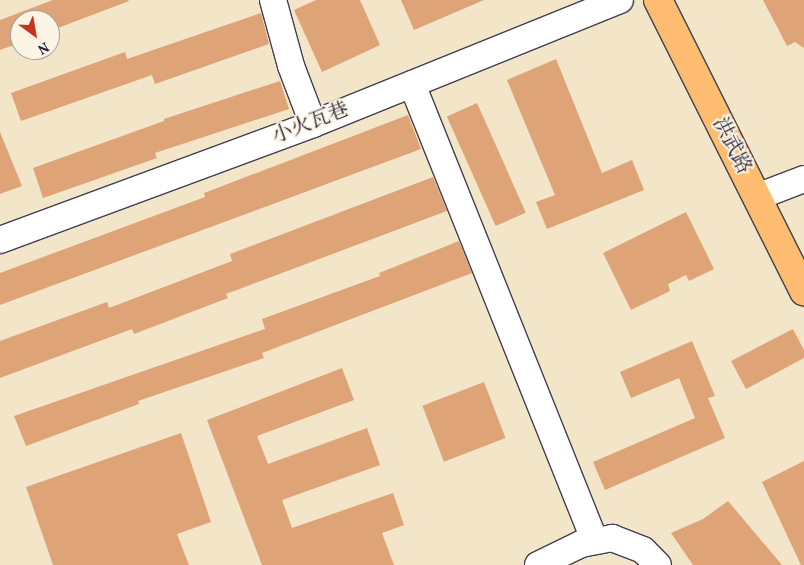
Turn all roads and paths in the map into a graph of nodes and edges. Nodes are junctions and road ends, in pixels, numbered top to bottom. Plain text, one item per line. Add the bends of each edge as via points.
1 (273, 0) edge
2 (620, 0) edge
3 (658, 0) edge
4 (412, 84) junction
5 (313, 124) junction
6 (804, 179) edge
7 (757, 197) junction
8 (0, 240) edge
9 (804, 292) edge
10 (595, 541) junction
11 (538, 565) edge
12 (658, 565) edge

1 - 5 street via 291,66
2 - 4 street, 小火瓦巷
3 - 7 main road, 洪武路
4 - 5 street, 小火瓦巷
4 - 10 street
5 - 8 street, 小火瓦巷
6 - 7 street
7 - 9 main road, 洪武路
10 - 11 street via 581,544
10 - 12 street via 612,538 643,550

